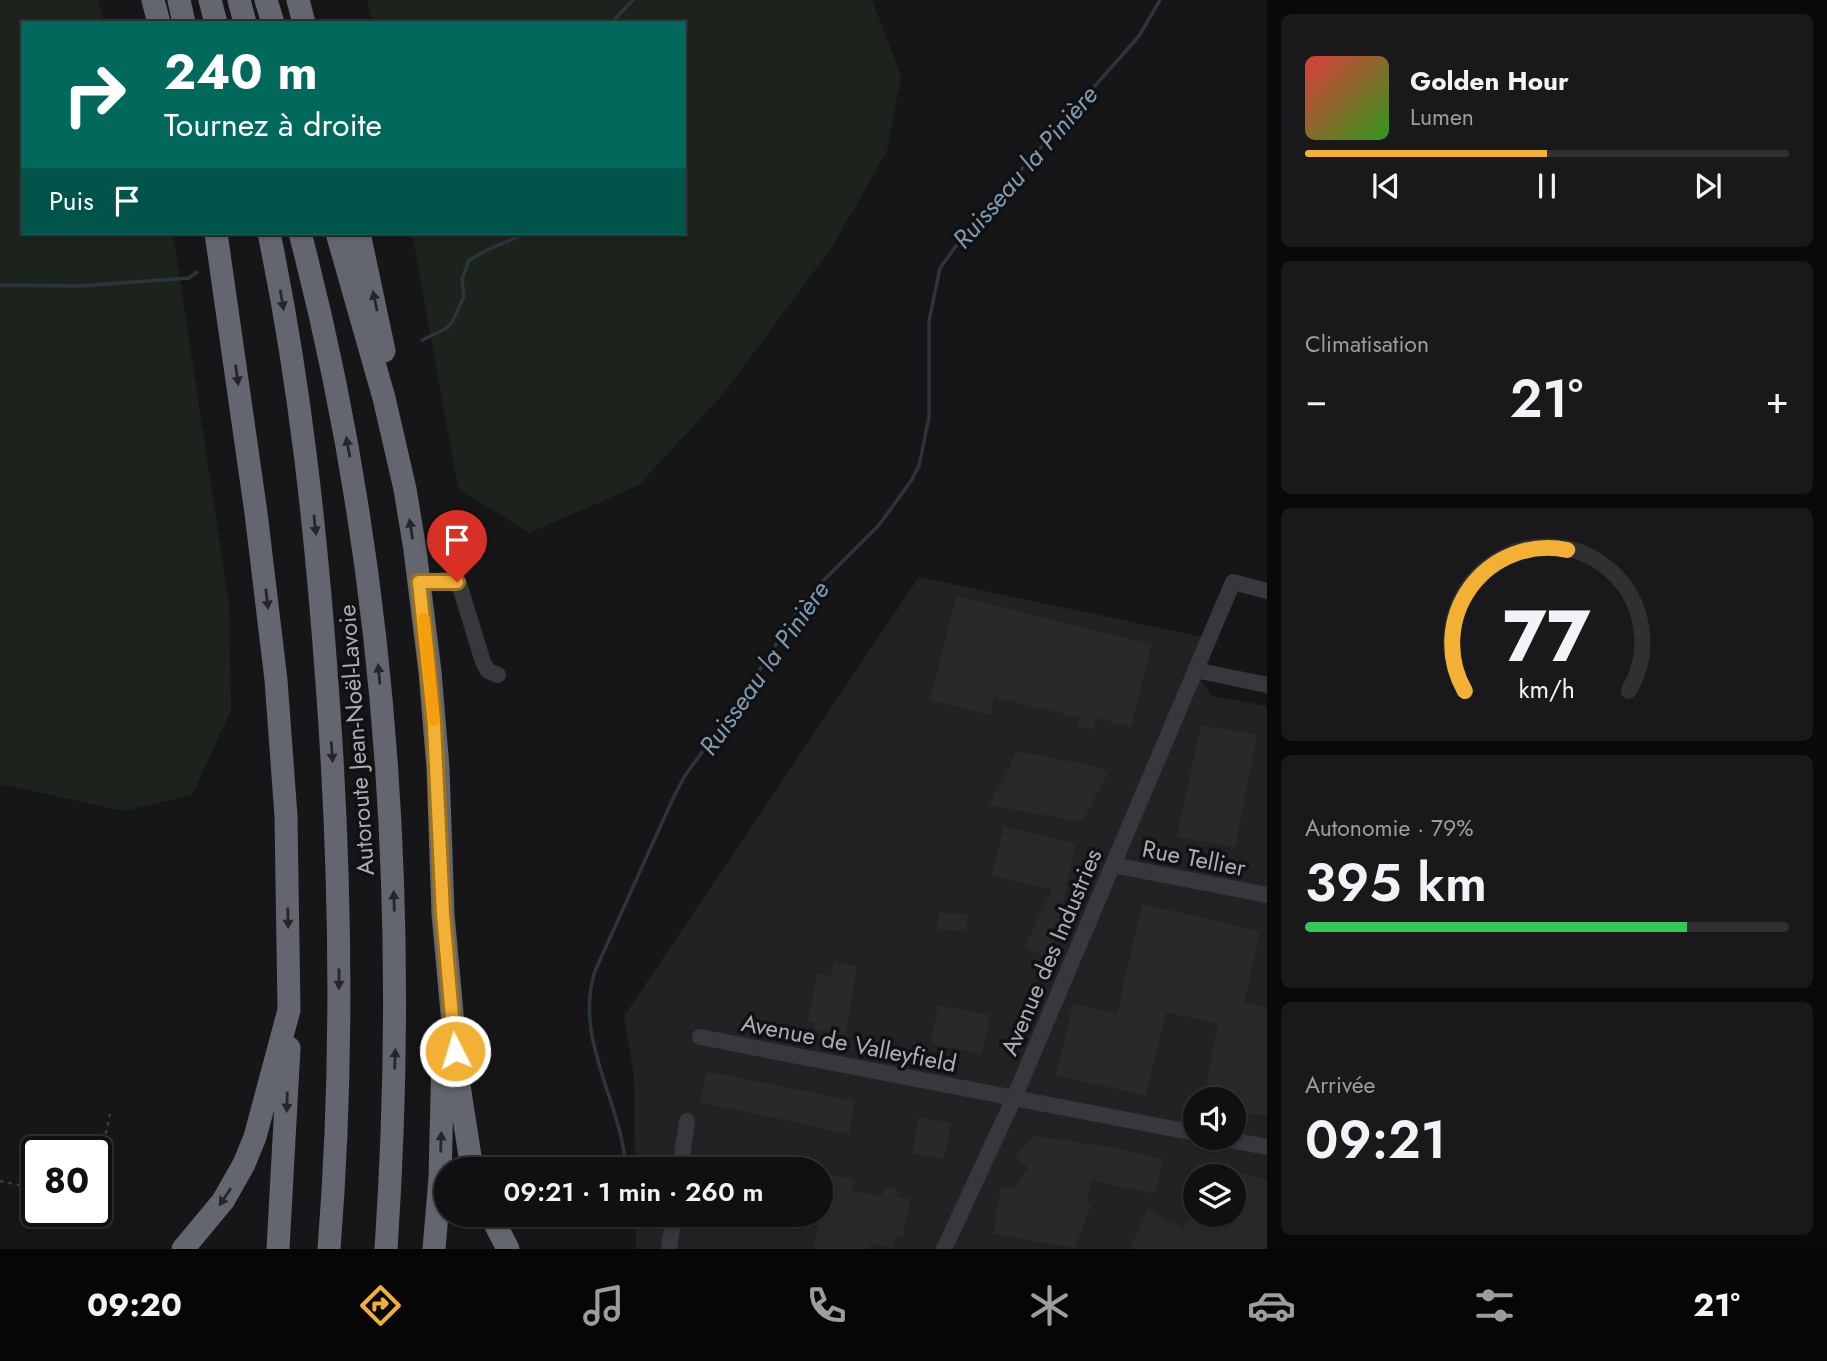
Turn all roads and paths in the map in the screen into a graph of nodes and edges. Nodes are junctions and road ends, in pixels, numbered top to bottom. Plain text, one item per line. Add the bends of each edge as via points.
1 (153, 0) edge
2 (180, 0) edge
3 (210, 0) edge
4 (239, 0) edge
5 (266, 0) edge
6 (298, 0) edge
7 (158, 21) edge
8 (184, 21) edge
9 (215, 21) edge
10 (244, 21) edge
11 (272, 21) edge
12 (303, 21) edge
13 (216, 235) edge
14 (269, 235) edge
15 (300, 235) edge
16 (338, 235) edge
17 (359, 235) edge
18 (405, 489) junction
19 (419, 582) junction
20 (1267, 591) edge
21 (1195, 670) junction
22 (498, 675) dead end
23 (1267, 685) edge
24 (1113, 865) junction
25 (1267, 895) edge
26 (443, 914) junction
27 (289, 1010) junction
28 (700, 1037) dead end
29 (1014, 1098) junction
30 (110, 1114) dead end
31 (687, 1121) dead end
32 (1183, 1131) edge
33 (105, 1136) edge
34 (1246, 1143) edge
35 (1267, 1147) edge
36 (470, 1157) edge
37 (682, 1157) edge
38 (0, 1181) edge
39 (21, 1186) edge
40 (497, 1227) edge
41 (672, 1227) edge
42 (183, 1249) edge
43 (278, 1249) edge
44 (329, 1249) edge
45 (386, 1249) edge
46 (434, 1249) edge
47 (508, 1249) edge
48 (668, 1249) edge
49 (944, 1249) edge

1 - 7 highway
2 - 8 highway
3 - 9 highway
4 - 10 highway
5 - 11 highway
6 - 12 highway
13 -> 27 highway via 276,680 286,816
14 -> 44 highway, Autoroute Jean-Noël-Lavoie via 312,495 335,799 339,1041
45 -> 15 highway, Autoroute Jean-Noël-Lavoie via 396,984 382,699 352,470
16 - 18 highway
18 -> 17 highway via 384,349
19 -> 18 highway
19 - 22 street via 459,584 483,662 488,671
19 - 26 highway via 438,768
20 - 21 street, Avenue des Industries via 1233,582
21 - 23 street
21 - 24 street, Avenue des Industries
24 - 25 street, Rue Tellier
24 - 29 street, Avenue des Industries
26 - 36 highway via 460,1101
46 -> 26 highway via 442,1130
27 -> 42 highway via 244,1164 218,1208
27 -> 43 highway
28 - 29 street, Avenue de Valleyfield
29 - 32 street, Avenue de Valleyfield
29 - 49 street, Avenue des Industries
30 - 33 path
31 - 37 street
34 - 35 street
38 - 39 path
40 - 47 highway
41 - 48 street

